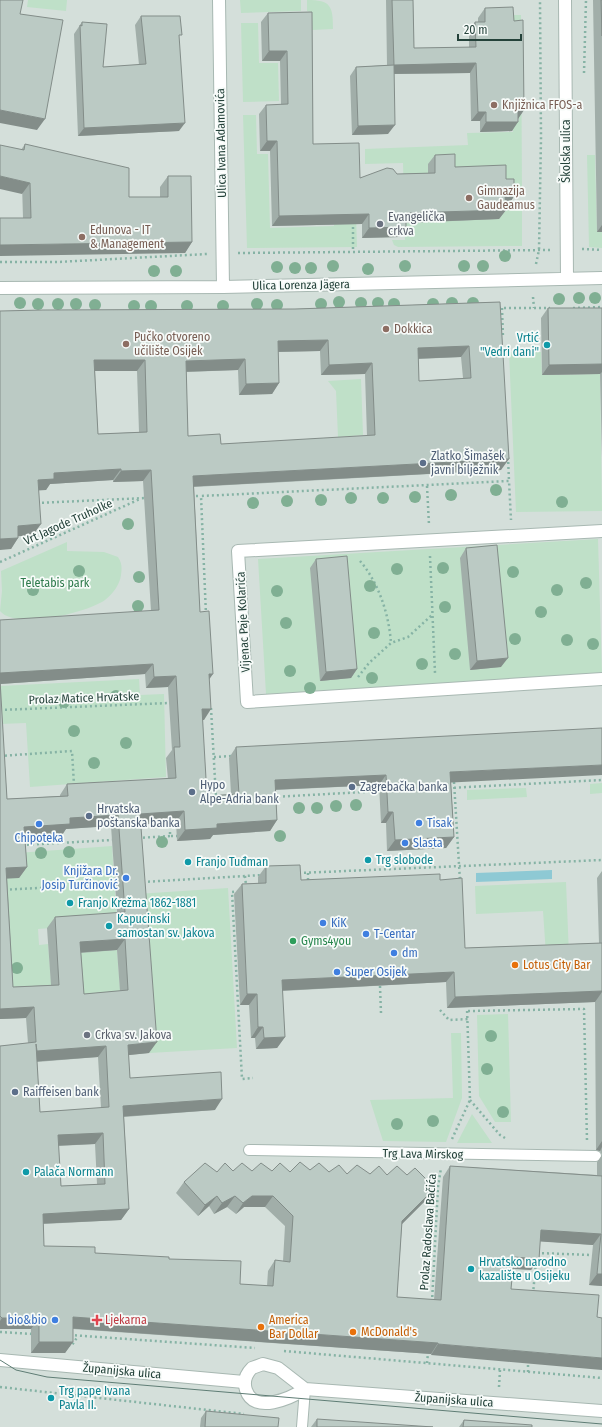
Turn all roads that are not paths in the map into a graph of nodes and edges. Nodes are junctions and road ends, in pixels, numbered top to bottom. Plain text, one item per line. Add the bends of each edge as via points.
1 (219, 0) edge
2 (565, 0) edge
3 (567, 278) junction
4 (602, 278) edge
5 (223, 287) junction
6 (0, 288) edge
7 (602, 531) edge
8 (602, 679) edge
9 (249, 1150) dead end
10 (596, 1156) dead end
11 (0, 1360) edge
12 (244, 1382) junction
13 (306, 1389) junction
14 (602, 1411) edge
15 (302, 1427) edge

1 - 5 street, Ulica Ivana Adamovića
2 - 3 street, Školska ulica
3 - 4 street, Ulica Lorenza Jägera
3 - 5 street, Ulica Lorenza Jägera
5 - 6 street, Ulica Lorenza Jägera
7 - 8 street, Vijenac Paje Kolarića via 339,544 238,552 247,702
9 - 10 lane, Trg Lava Mirskog
11 - 12 street, Županijska ulica
12 - 13 street via 250,1398 260,1402 282,1401
12 - 13 street via 256,1365 270,1365 291,1376
13 - 14 street, Županijska ulica
13 - 15 lane

